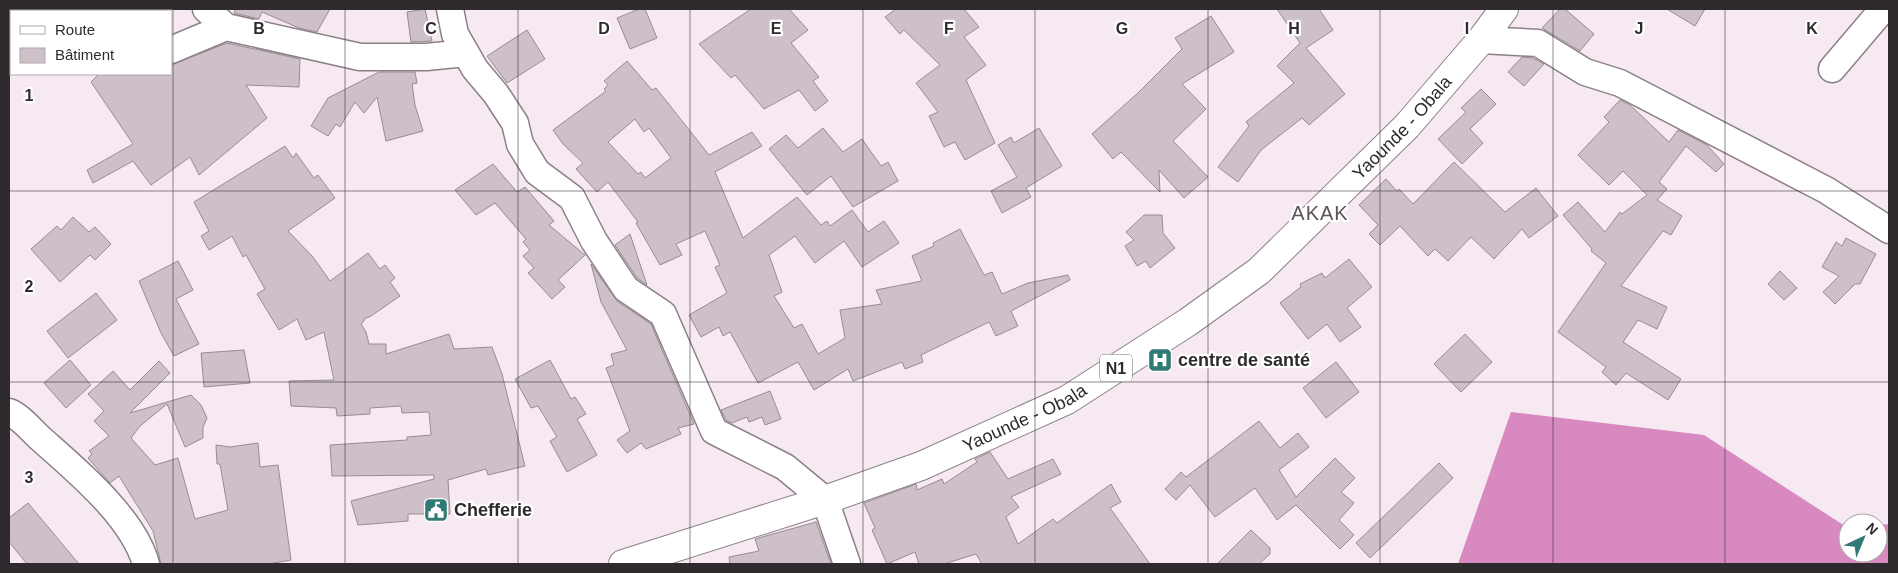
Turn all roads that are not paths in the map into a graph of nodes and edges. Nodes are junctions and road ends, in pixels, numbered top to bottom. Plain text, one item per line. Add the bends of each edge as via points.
1 (206, 9) edge
2 (450, 9) edge
3 (1504, 9) edge
4 (1883, 9) edge
5 (226, 27) junction
6 (1480, 40) junction
7 (172, 50) edge
8 (466, 53) junction
9 (1832, 69) dead end
10 (1889, 230) edge
11 (9, 412) edge
12 (825, 500) junction
13 (146, 564) edge
14 (623, 564) edge
15 (847, 564) edge

1 - 5 street
2 - 8 street via 456,34
3 - 6 highway, Yaounde - Obala / N1
4 - 9 street
5 - 7 street
5 - 8 street via 360,57
6 - 10 street via 1538,43 1585,72 1620,83 1826,190
6 - 12 highway, Yaounde - Obala / N1 via 1407,126 1320,213 1259,271 1188,322 1067,400 921,466
8 - 12 street via 514,123 520,144 537,172 572,198 594,241 626,289 663,314 714,431 785,467
11 - 13 street via 65,460 111,506 142,549
12 - 14 highway, Yaounde - Obala / N1
12 - 15 street

